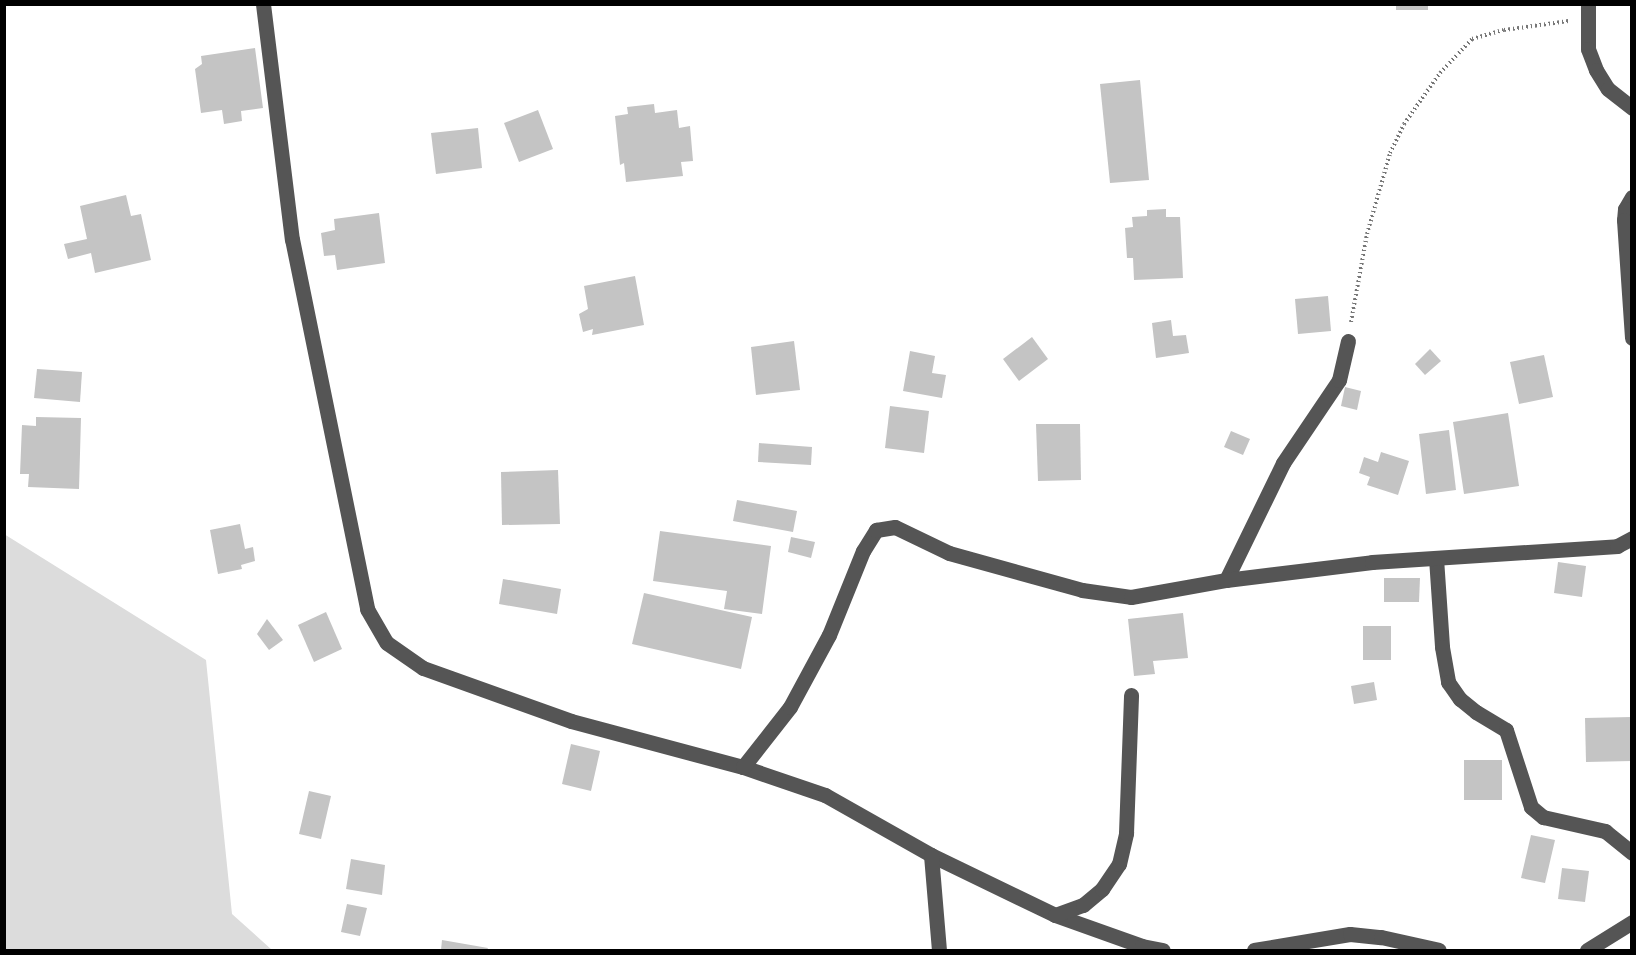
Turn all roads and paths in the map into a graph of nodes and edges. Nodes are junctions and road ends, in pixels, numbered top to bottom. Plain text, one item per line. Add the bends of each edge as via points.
1 (263, 4) edge
2 (1587, 11) edge
3 (1632, 108) edge
4 (1632, 197) edge
5 (1632, 338) edge
6 (1348, 341) joint
7 (1632, 538) edge
8 (1436, 558) junction
9 (1226, 580) junction
10 (1131, 695) dead end
11 (743, 767) junction
12 (1632, 853) edge
13 (931, 855) junction
14 (1055, 915) junction
15 (1632, 922) edge
16 (939, 951) edge
17 (1163, 951) edge
18 (1254, 951) edge
19 (1439, 951) edge
20 (1587, 951) edge

1 - 11 street via 294,250 367,609 387,644 423,668 571,721
2 - 3 street via 1588,49 1596,70 1608,89
2 - 6 path via 1472,39 1440,73 1404,124 1390,153 1368,234
4 - 5 street via 1624,220
6 - 9 street via 1339,380 1283,463
7 - 8 street via 1617,546
8 - 9 street
8 - 12 street via 1448,682 1460,699 1506,730 1531,807 1544,817 1605,831
9 - 11 street via 1131,597 1082,590 949,553 895,527 876,530 863,551 829,635 790,707
10 - 14 street via 1127,821 1119,864 1102,889 1083,905
11 - 13 street via 825,795
13 - 14 street
13 - 16 street
14 - 17 street
15 - 20 street
18 - 19 street via 1350,934

